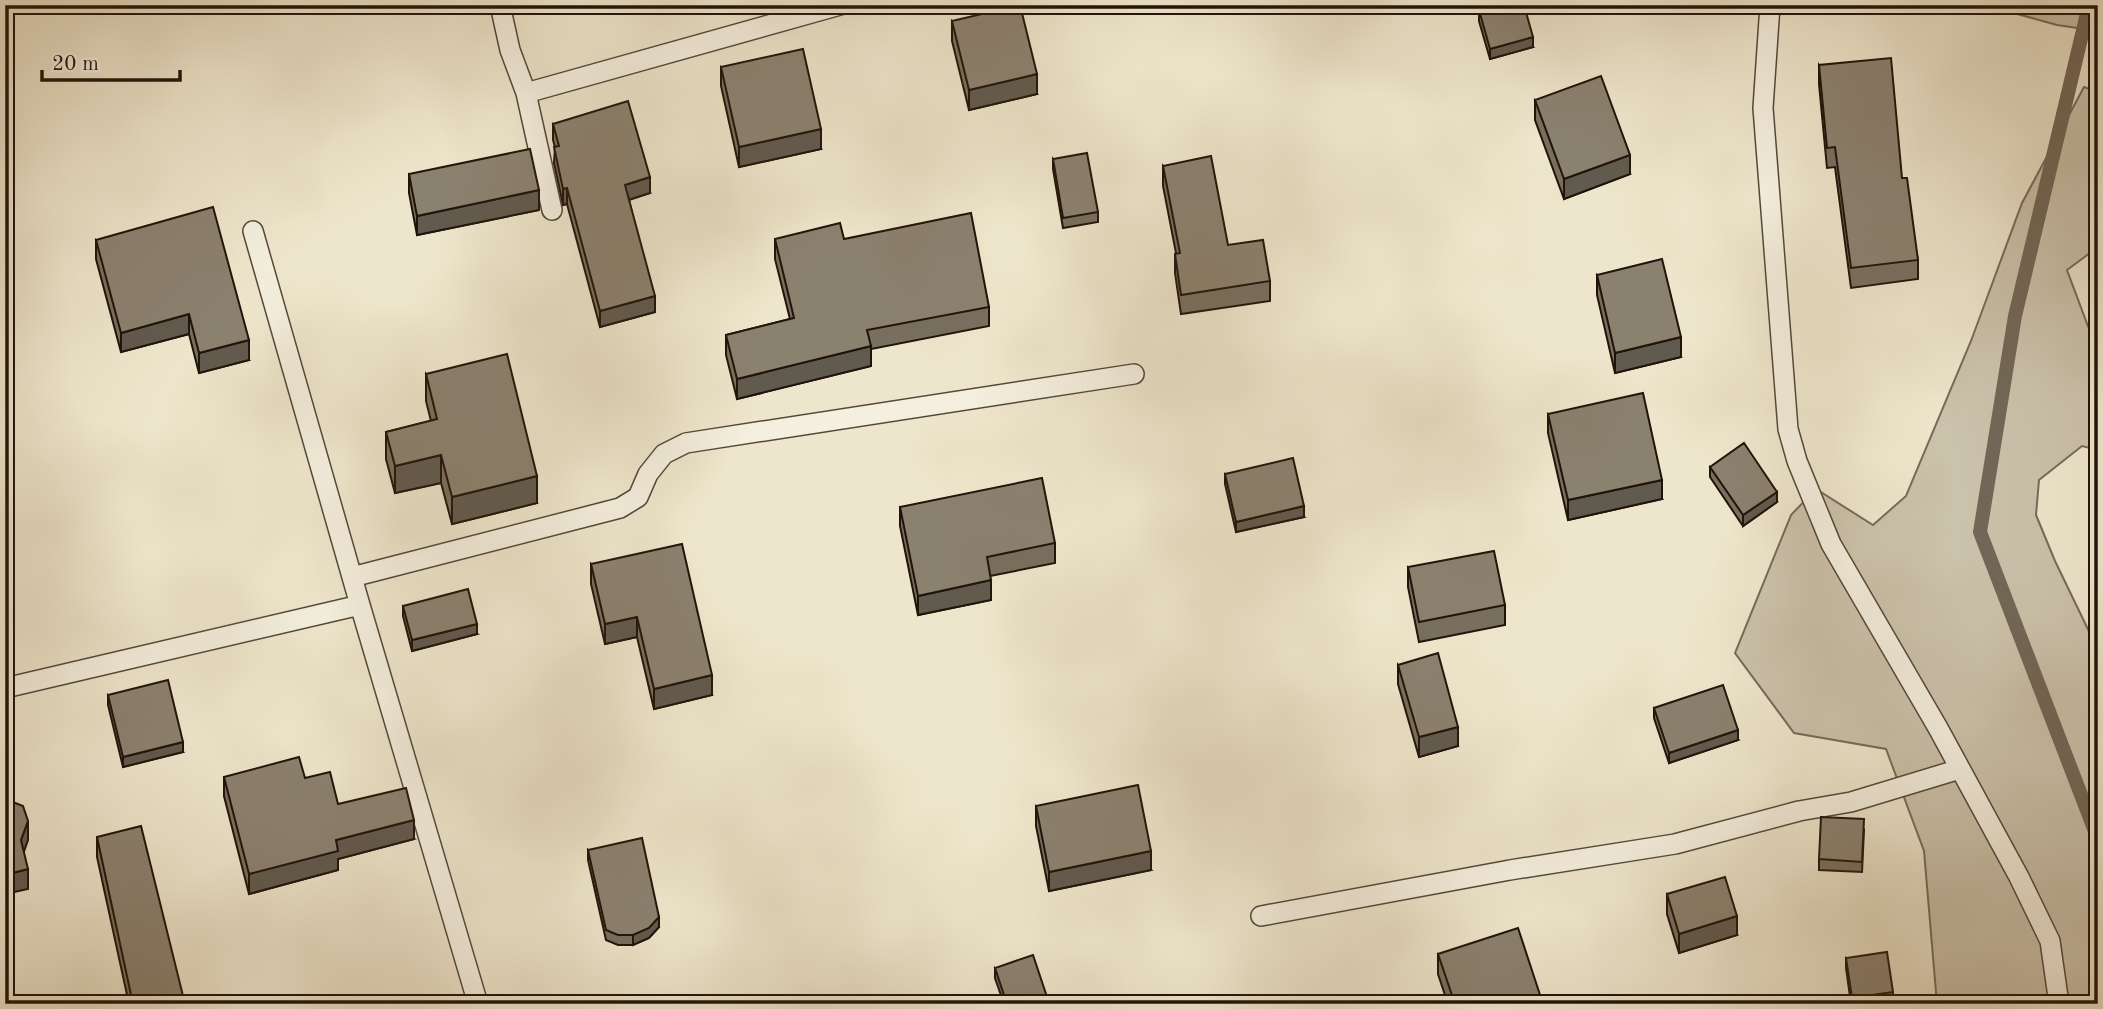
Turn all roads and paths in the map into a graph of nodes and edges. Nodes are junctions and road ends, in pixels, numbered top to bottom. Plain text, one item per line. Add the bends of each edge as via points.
1 (500, 5) edge
2 (840, 5) edge
3 (1770, 5) edge
4 (526, 93) junction
5 (552, 210) dead end
6 (253, 231) dead end
7 (1134, 374) dead end
8 (352, 577) junction
9 (360, 605) junction
10 (5, 688) edge
11 (1960, 769) junction
12 (1261, 916) dead end
13 (478, 1004) edge
14 (2059, 1004) edge

1 - 4 lane
2 - 4 lane
3 - 11 lane via 1763,108 1788,429 1831,544
4 - 5 lane
6 - 8 lane
7 - 8 lane via 686,443 664,454 638,497 620,508
8 - 9 lane
9 - 10 lane
9 - 13 lane
11 - 12 lane via 1851,802 1675,844
11 - 14 lane via 2050,941

